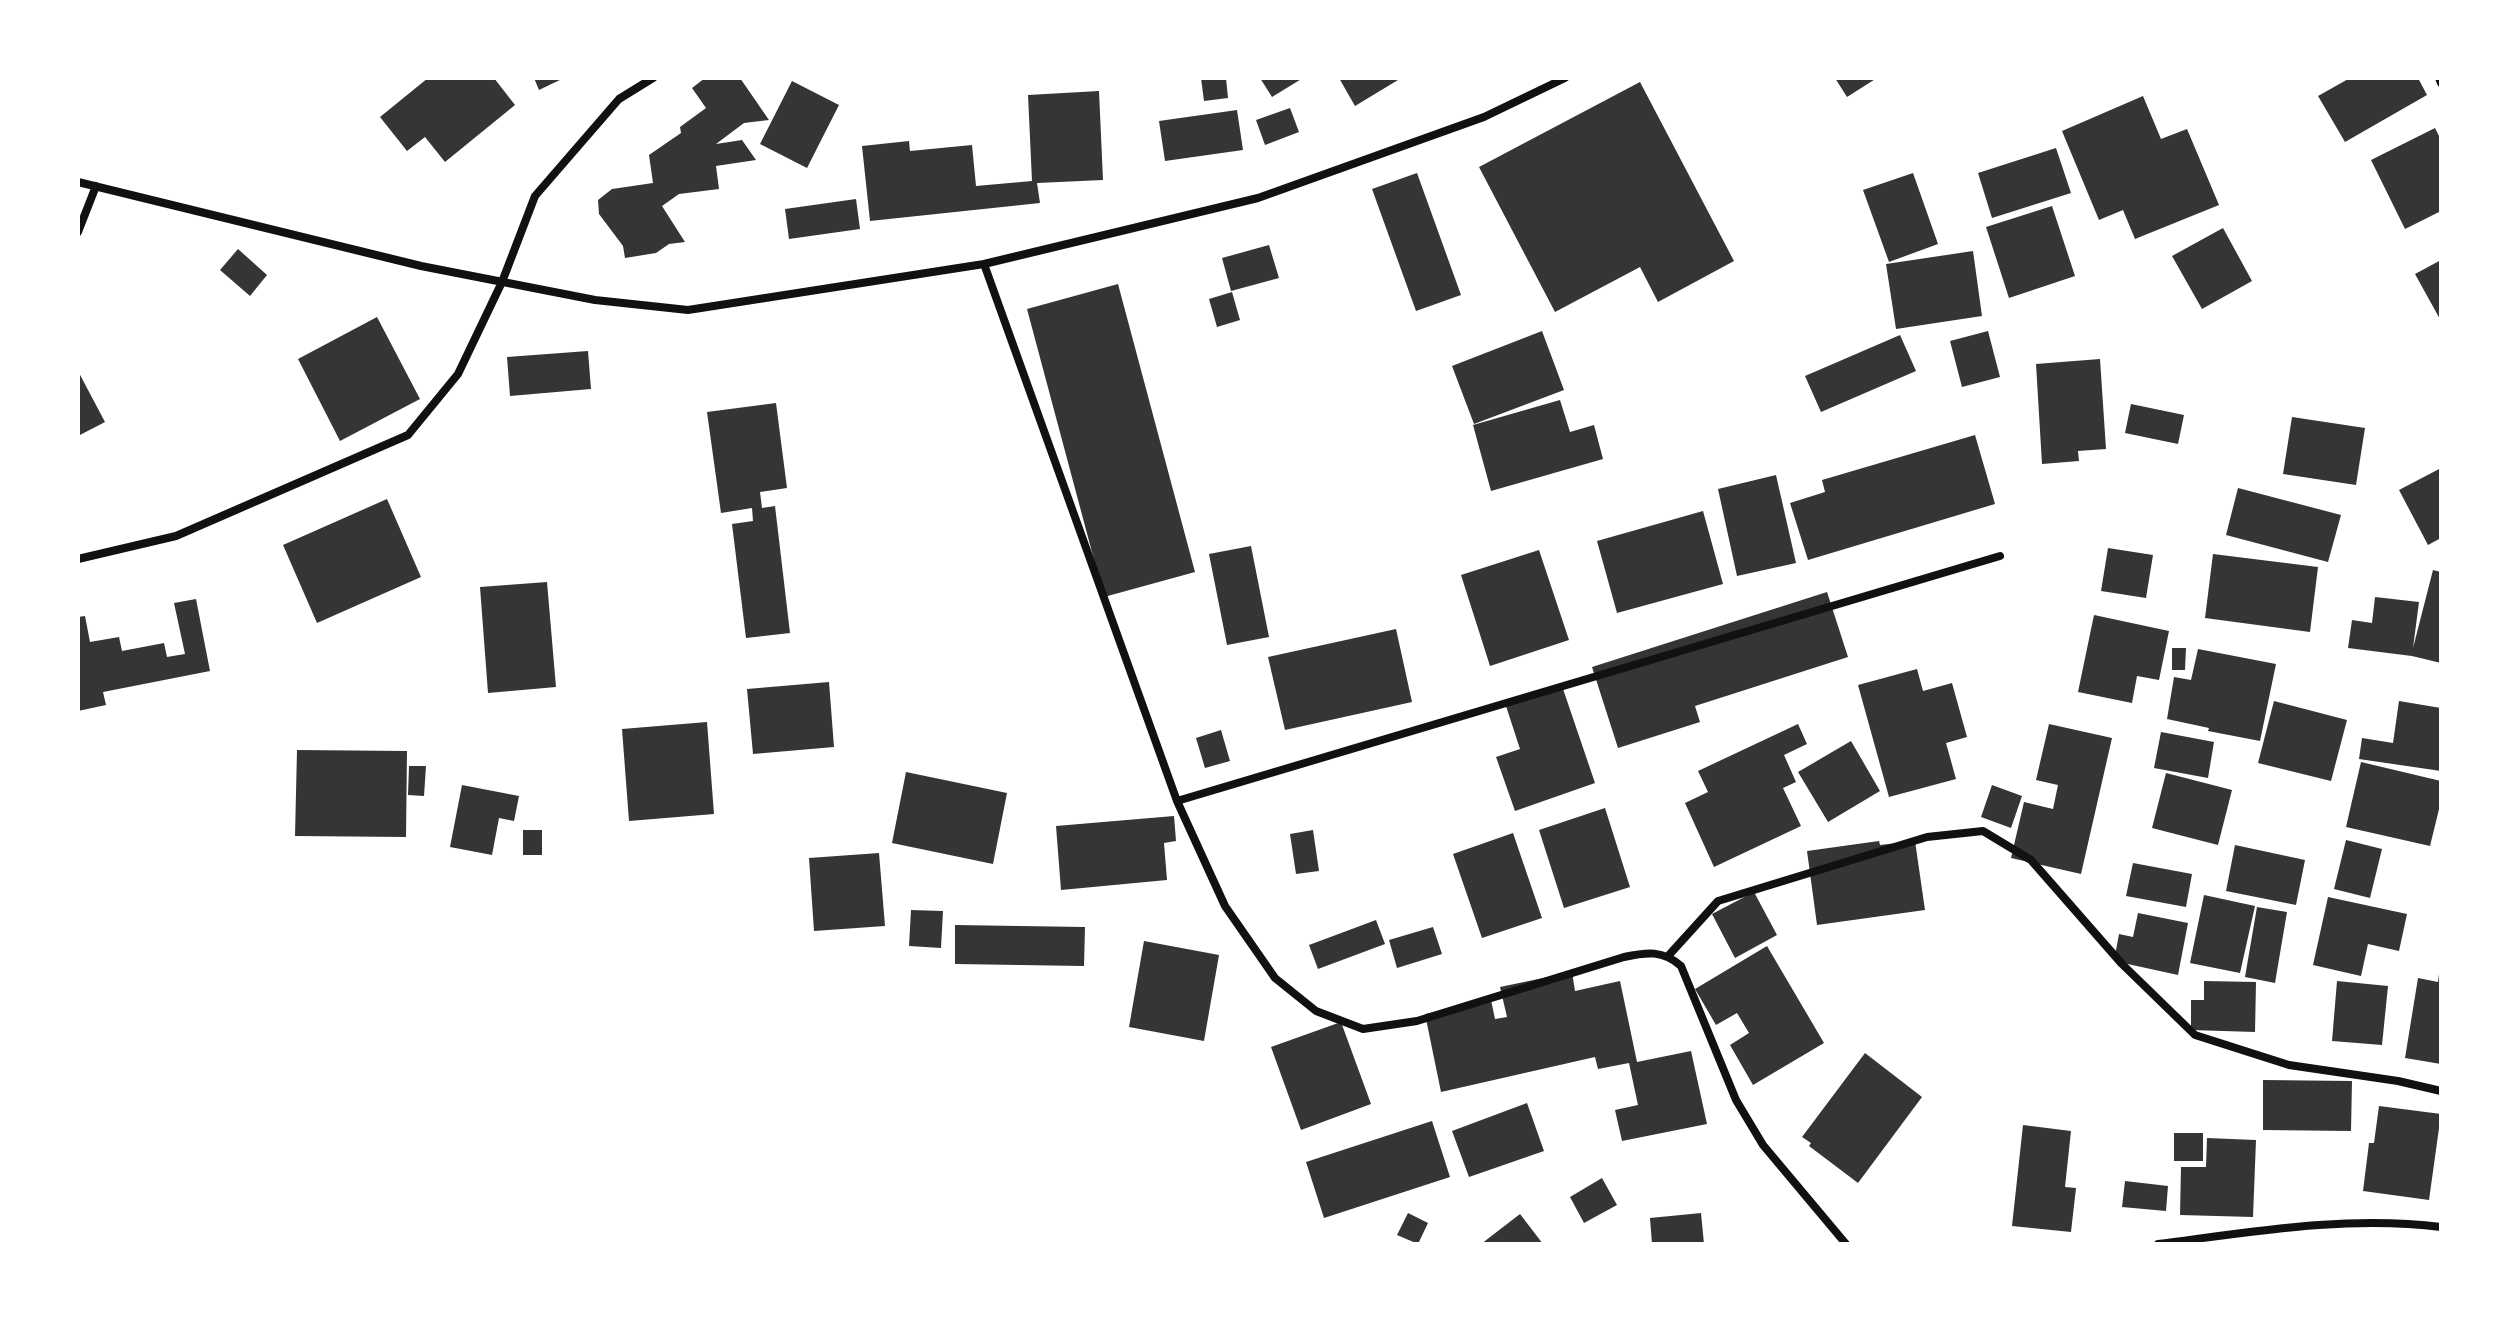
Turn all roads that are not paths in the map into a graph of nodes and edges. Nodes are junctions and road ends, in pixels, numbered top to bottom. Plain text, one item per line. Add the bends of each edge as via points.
1 (653, 78) edge
2 (1565, 78) edge
3 (78, 182) edge
4 (96, 186) junction
5 (78, 232) edge
6 (984, 264) junction
7 (502, 282) junction
8 (2000, 556) dead end
9 (78, 559) edge
10 (1177, 801) junction
11 (1669, 955) junction
12 (2441, 1091) edge
13 (2441, 1227) edge
14 (1846, 1244) edge
15 (2158, 1244) edge

1 - 7 street via 619,99 535,196
2 - 6 street via 1484,117 1258,198
3 - 4 street
4 - 5 street
4 - 7 street
6 - 7 street via 688,310
6 - 10 street
7 - 9 street via 458,374 408,435 176,536
8 - 10 street
10 - 11 street via 1225,906 1275,978 1316,1011 1363,1029 1417,1021 1624,957 1646,952
11 - 12 street via 1718,901 1927,837 1983,831 2031,860 2122,964 2195,1035 2289,1065
11 - 14 street via 1681,966 1736,1100 1763,1145
13 - 15 street via 2303,1225

